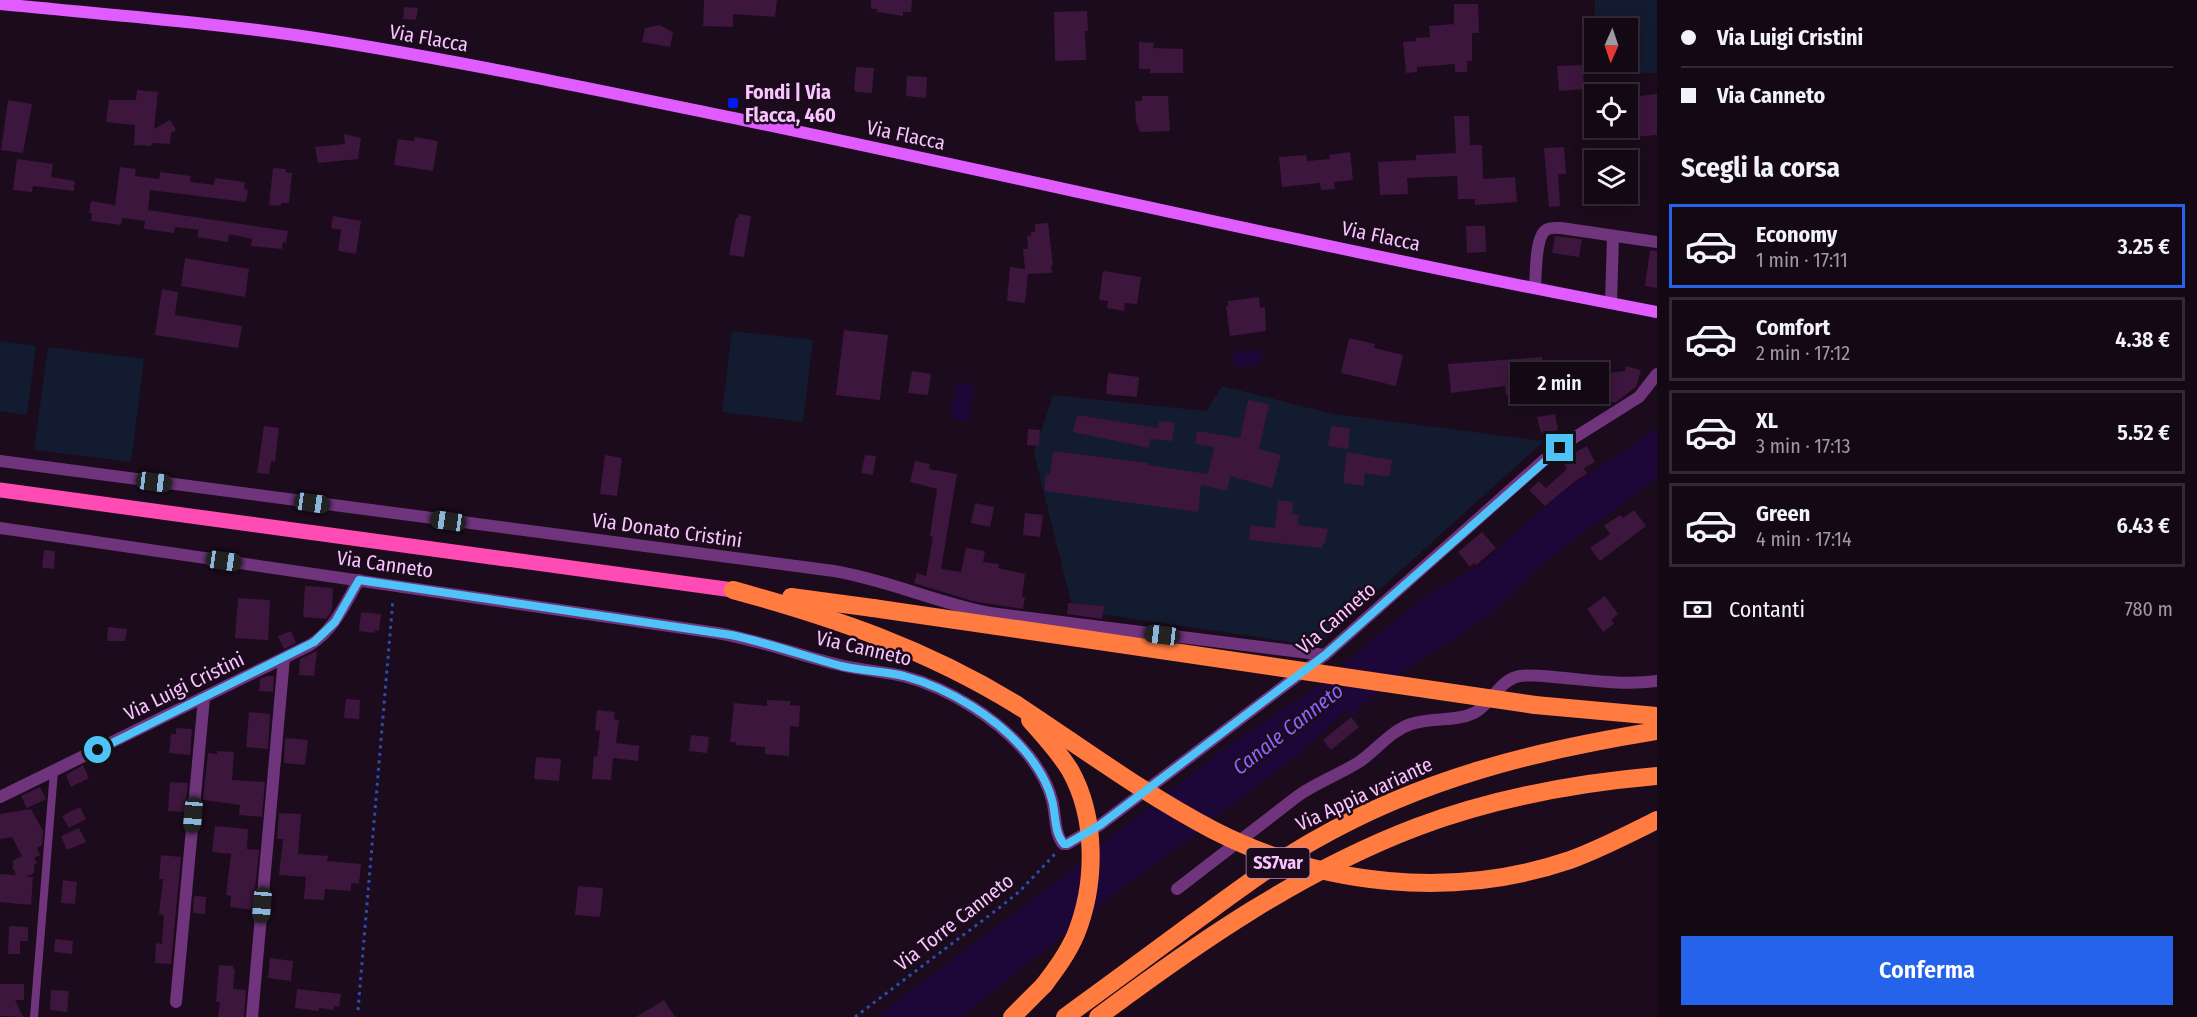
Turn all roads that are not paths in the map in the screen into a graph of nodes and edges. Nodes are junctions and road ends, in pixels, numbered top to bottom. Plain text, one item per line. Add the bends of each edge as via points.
1 (0, 4) edge
2 (1614, 236) junction
3 (1657, 242) edge
4 (1534, 288) junction
5 (1611, 303) junction
6 (1657, 312) edge
7 (1657, 374) edge
8 (0, 461) edge
9 (0, 490) edge
10 (0, 528) edge
11 (359, 580) junction
12 (733, 590) junction
13 (1325, 655) junction
14 (284, 658) junction
15 (1657, 681) edge
16 (204, 698) junction
17 (1017, 705) junction
18 (1657, 717) edge
19 (1657, 731) edge
20 (54, 771) junction
21 (1657, 776) edge
22 (0, 797) edge
23 (1657, 820) edge
24 (1177, 889) dead end
25 (176, 1002) dead end
26 (34, 1017) edge
27 (252, 1017) edge
28 (1012, 1017) edge
29 (1065, 1017) edge
30 (1098, 1017) edge

1 - 4 main road, Via Flacca via 291,35 513,74
2 - 3 street
2 - 4 street via 1561,228 1545,230 1538,243
2 - 5 street
4 - 5 main road, Via Flacca
5 - 6 main road, Via Flacca
7 - 13 street, Via Canneto via 1633,401 1551,454
8 - 13 street, Via Donato Cristini via 834,572 869,578 990,613
9 - 12 main road
10 - 11 street, Via Canneto
11 - 13 street, Via Canneto via 731,635 847,667 914,679 975,710 1022,748 1050,792 1064,844 1100,825
11 - 14 street, Via Luigi Cristini via 328,631
12 - 17 highway via 871,632 962,672
12 - 18 highway, bridge via 1535,705
14 - 16 street, Via Luigi Cristini
14 - 27 street
15 - 24 street via 1527,676 1511,679 1474,713 1418,722 1396,731 1357,763 1299,795
16 - 20 street, Via Luigi Cristini
16 - 25 street
17 - 23 highway, bridge via 1210,828 1274,856 1347,876 1422,883 1472,881 1519,873 1570,860
17 - 28 highway, bridge via 1069,770 1084,807 1089,835 1089,878 1079,926 1065,955 1044,985
19 - 29 highway, Via Appia variante / SS7var via 1497,764 1413,793 1360,817 1252,880
20 - 22 street, Via Luigi Cristini
20 - 26 lane
21 - 30 highway, SS7var via 1527,795 1392,837 1273,897

